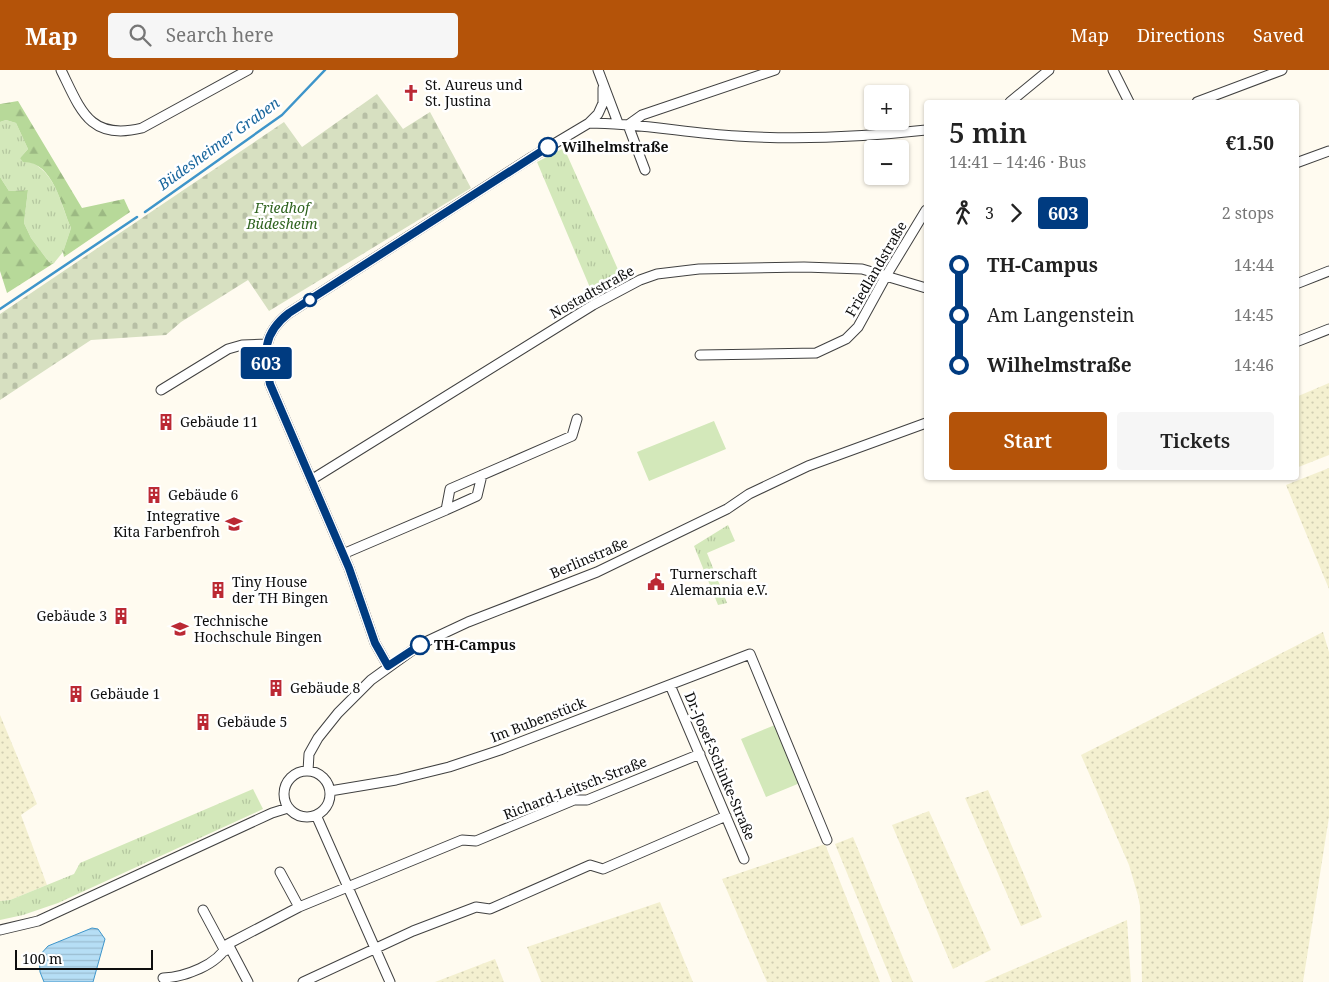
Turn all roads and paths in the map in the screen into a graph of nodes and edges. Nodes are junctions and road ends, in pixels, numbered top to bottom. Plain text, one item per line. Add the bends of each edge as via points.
1 (61, 70) edge
2 (248, 70) edge
3 (598, 70) edge
4 (775, 70) edge
5 (1049, 70) edge
6 (1113, 70) edge
7 (1282, 70) edge
8 (1038, 74) edge
9 (604, 88) junction
10 (1012, 100) edge
11 (1128, 100) edge
12 (1202, 100) edge
13 (589, 123) junction
14 (618, 123) junction
15 (628, 125) junction
16 (924, 130) edge
17 (1329, 150) edge
18 (1299, 162) edge
19 (645, 170) dead end
20 (924, 213) edge
21 (1329, 271) edge
22 (886, 276) junction
23 (1299, 283) edge
24 (924, 287) edge
25 (1329, 329) edge
26 (1299, 341) edge
27 (267, 344) junction
28 (700, 355) dead end
29 (160, 390) dead end
30 (578, 420) dead end
31 (924, 424) edge
32 (482, 475) junction
33 (311, 480) junction
34 (446, 510) junction
35 (343, 554) junction
36 (388, 666) junction
37 (670, 685) junction
38 (700, 754) junction
39 (308, 771) junction
40 (330, 791) junction
41 (288, 808) junction
42 (316, 815) junction
43 (726, 816) junction
44 (827, 840) dead end
45 (744, 859) dead end
46 (280, 872) dead end
47 (346, 886) junction
48 (299, 907) junction
49 (203, 910) dead end
50 (0, 930) edge
51 (374, 947) junction
52 (227, 948) junction
53 (163, 978) dead end
54 (248, 982) edge
55 (303, 982) edge
56 (390, 982) edge

1 - 2 street via 87,117 110,132 124,133 142,128
3 - 9 street
4 - 15 street via 642,115
5 - 8 street
6 - 11 street
7 - 12 street
8 - 10 street
9 - 13 street via 600,109
9 - 14 street
13 - 14 street
13 - 27 street via 289,313 278,322
14 - 15 street
15 - 16 street via 736,136 801,138 864,137
15 - 19 street
17 - 18 street
20 - 22 street, Friedlandstraße
21 - 23 street
22 - 24 street, Nostadtstraße
22 - 28 street, Friedlandstraße via 858,327 846,339 827,349 811,353
22 - 33 street, Nostadtstraße via 862,269 794,267 678,271 640,280 535,340
25 - 26 street
27 - 29 street via 228,349
27 - 33 street via 270,384
30 - 32 street via 572,436
31 - 36 street, Berlinstraße via 784,477 727,509 597,572 468,622 422,644
32 - 34 street via 477,496
32 - 34 street via 450,490
33 - 35 street
34 - 35 street
35 - 36 street via 375,643
36 - 39 street, Berlinstraße via 359,690 318,738 309,754
37 - 38 street, Dr.-Josef-Schinke-Straße
37 - 40 street, Im Bubenstück via 449,767
37 - 44 street, Im Bubenstück via 750,654
38 - 43 street, Dr.-Josef-Schinke-Straße
38 - 47 street, Richard-Leitsch-Straße via 588,800 574,800 476,840 462,840
39 - 40 street via 320,775
39 - 41 street via 300,772 288,781 284,795
40 - 42 street via 327,806
41 - 42 street via 301,816
41 - 50 street via 38,921
42 - 47 street
43 - 45 street, Dr.-Josef-Schinke-Straße
43 - 51 street via 603,869 590,865 490,909 476,907
46 - 48 street
47 - 48 street, Richard-Leitsch-Straße
47 - 51 street
48 - 52 street, Richard-Leitsch-Straße
49 - 52 street
51 - 55 street
51 - 56 street
52 - 53 street, Richard-Leitsch-Straße via 209,963 192,971 175,978
52 - 54 street

